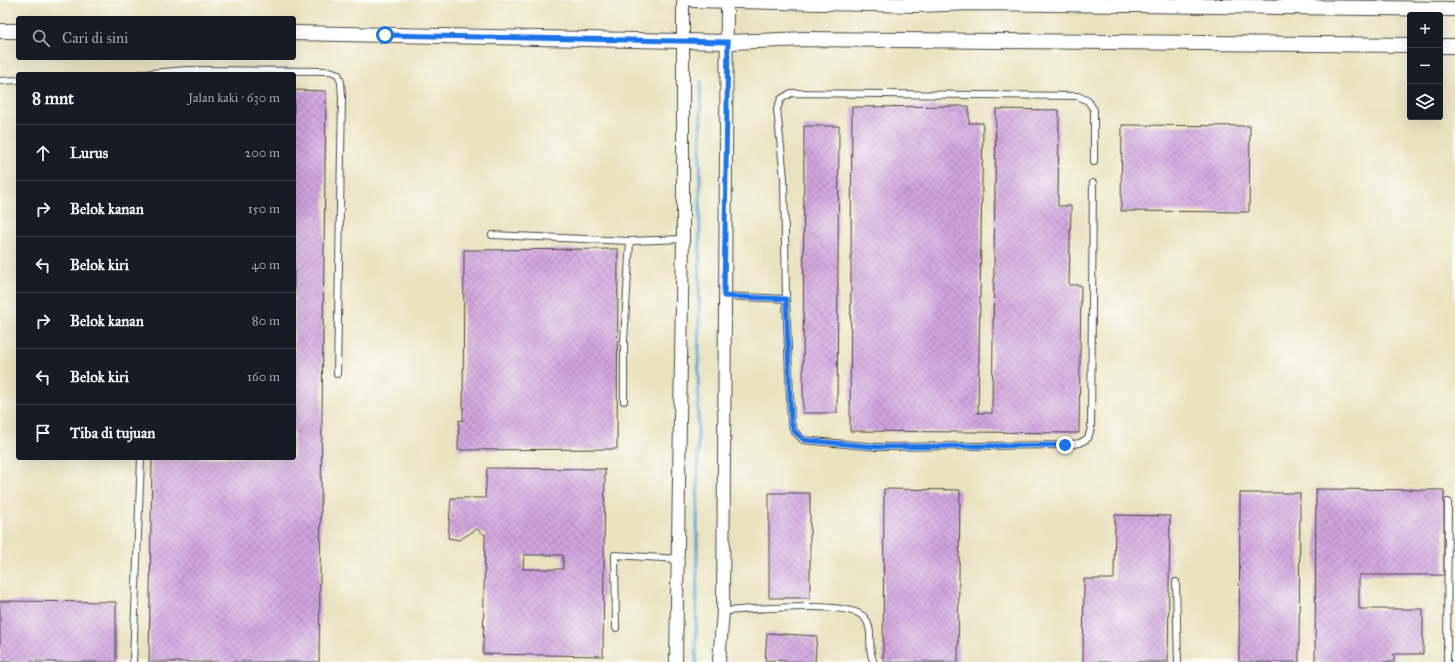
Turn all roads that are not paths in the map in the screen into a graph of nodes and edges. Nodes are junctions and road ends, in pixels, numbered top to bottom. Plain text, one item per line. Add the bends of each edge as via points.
1 (683, 0) edge
2 (694, 0) edge
3 (727, 2) junction
4 (973, 2) edge
5 (1315, 4) edge
6 (1455, 9) edge
7 (0, 31) edge
8 (16, 31) edge
9 (296, 34) edge
10 (682, 40) junction
11 (728, 42) junction
12 (1407, 46) edge
13 (1443, 46) edge
14 (1455, 46) edge
15 (173, 72) edge
16 (16, 80) edge
17 (0, 81) edge
18 (1094, 162) dead end
19 (1093, 184) dead end
20 (492, 235) dead end
21 (683, 239) junction
22 (630, 241) junction
23 (724, 296) junction
24 (786, 299) junction
25 (337, 374) dead end
26 (624, 401) dead end
27 (141, 460) edge
28 (1448, 502) dead end
29 (678, 559) junction
30 (1176, 582) dead end
31 (722, 611) junction
32 (616, 628) dead end
33 (133, 662) edge
34 (676, 662) edge
35 (719, 662) edge
36 (874, 662) edge
37 (1178, 662) edge
38 (1447, 662) edge

1 - 10 street
2 - 3 street
3 - 4 street via 916,5
3 - 11 street
4 - 5 street
5 - 6 street
7 - 8 street
9 - 10 street
10 - 11 street
10 - 21 street
11 - 12 street via 807,39
11 - 23 street
13 - 14 street
15 - 25 lane via 330,71 338,74 342,98
16 - 17 lane
18 - 24 lane via 1094,110 1088,101 1078,96 791,93 781,99 776,109 784,178
19 - 24 lane via 1091,428 1088,438 1080,442 1058,445 877,447 804,440 794,431 791,423
20 - 22 lane
21 - 22 lane
21 - 29 street
22 - 26 lane via 624,340
23 - 24 lane
23 - 31 street
27 - 33 lane
28 - 38 lane
29 - 32 lane via 615,555
29 - 34 street
30 - 37 lane
31 - 35 street
31 - 36 lane via 822,606 856,611 864,617 871,632

